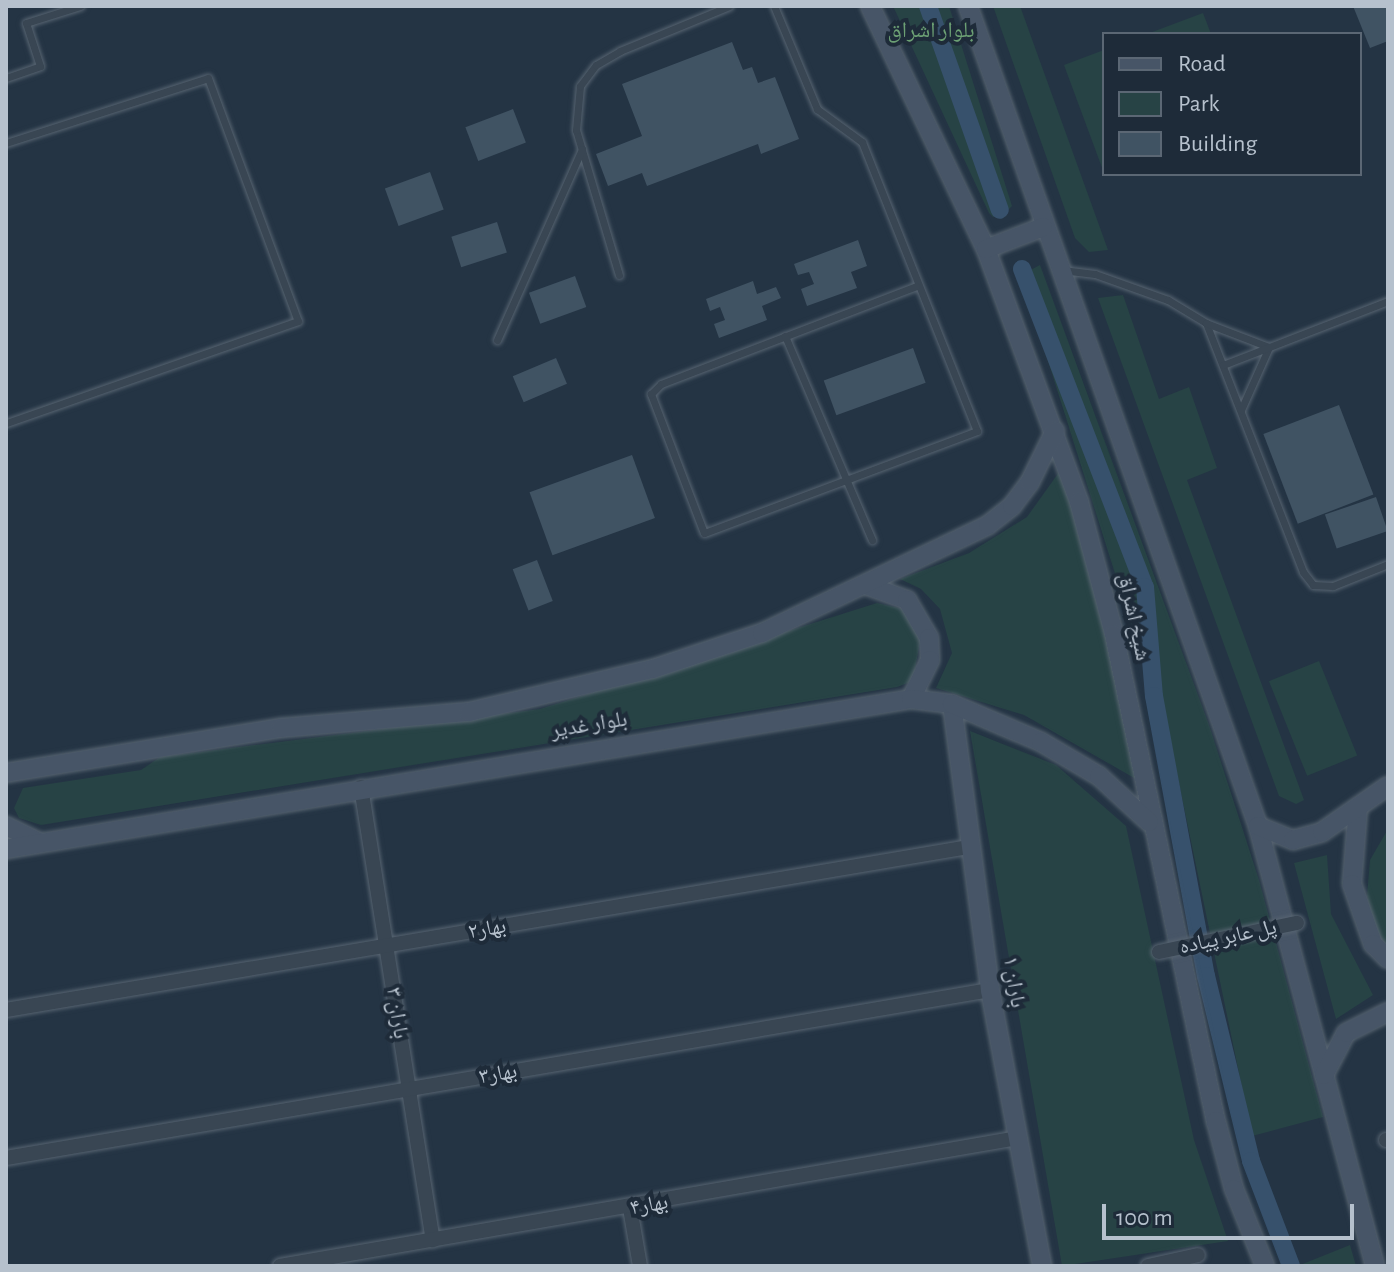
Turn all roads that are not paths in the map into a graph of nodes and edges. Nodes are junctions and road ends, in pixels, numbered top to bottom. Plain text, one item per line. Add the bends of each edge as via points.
1 (80, 6) edge
2 (729, 6) edge
3 (774, 6) edge
4 (870, 6) edge
5 (968, 6) edge
6 (6, 78) edge
7 (6, 143) edge
8 (582, 149) junction
9 (1043, 227) junction
10 (986, 249) junction
11 (1058, 270) junction
12 (619, 275) dead end
13 (916, 286) junction
14 (1388, 301) edge
15 (1206, 323) junction
16 (785, 336) junction
17 (497, 340) dead end
18 (1269, 347) junction
19 (1223, 365) junction
20 (1241, 410) junction
21 (6, 423) edge
22 (1055, 431) junction
23 (846, 480) junction
24 (872, 540) dead end
25 (1388, 564) edge
26 (866, 585) junction
27 (911, 699) junction
28 (952, 704) junction
29 (120, 753) junction
30 (6, 773) edge
31 (6, 783) edge
32 (1388, 786) edge
33 (361, 787) junction
34 (1358, 807) junction
35 (1149, 822) junction
36 (6, 826) edge
37 (1258, 826) junction
38 (41, 843) junction
39 (969, 847) junction
40 (6, 849) edge
41 (1297, 923) dead end
42 (387, 946) junction
43 (1159, 952) dead end
44 (1388, 959) edge
45 (990, 990) junction
46 (6, 1010) edge
47 (1388, 1012) edge
48 (1324, 1075) junction
49 (409, 1090) junction
50 (1017, 1138) junction
51 (6, 1158) edge
52 (630, 1208) junction
53 (433, 1240) junction
54 (1198, 1255) dead end
55 (280, 1266) edge
56 (640, 1266) edge
57 (1042, 1266) edge
58 (1148, 1266) edge
59 (1265, 1266) edge
60 (1375, 1266) edge

1 - 6 lane via 26,23 40,66
2 - 8 lane via 596,65 580,86 575,110
3 - 13 lane via 817,109 862,142
4 - 10 main road, شیخ اشراق
5 - 9 main road, شیخ اشراق
7 - 21 lane via 208,78 298,321
8 - 12 lane
8 - 17 lane
9 - 10 main road
9 - 11 main road, شیخ اشراق
10 - 22 main road, شیخ اشراق
11 - 15 lane via 1095,274 1168,300
11 - 37 main road, شیخ اشراق
13 - 16 lane
13 - 23 lane via 977,431
14 - 18 lane
15 - 18 lane
15 - 19 lane
16 - 23 lane
16 - 23 lane via 661,384 651,394 704,533
18 - 19 lane
18 - 20 lane
19 - 20 lane
20 - 25 lane via 1303,572 1313,585 1333,586
22 - 26 main road, بلوار غدیر via 1012,506 988,525
22 - 35 main road, شیخ اشراق via 1099,567
23 - 24 lane
26 - 27 main road via 907,600 929,638 927,670
26 - 29 main road, بلوار غدیر via 762,633 562,693 469,712 281,728
27 - 28 main road, بلوار غدیر
27 - 33 main road, بلوار غدیر
28 - 35 main road, بلوار غدیر via 1041,742 1087,769
28 - 39 main road, باران ۱
29 - 30 main road, بلوار غدیر
29 - 31 main road
32 - 34 main road
33 - 38 main road, بلوار غدیر
33 - 42 street, باران ۳
34 - 37 main road via 1322,832 1293,840
34 - 44 main road via 1352,884 1373,944
35 - 59 main road, شیخ اشراق via 1216,1121 1234,1189
36 - 38 main road
37 - 48 main road, شیخ اشراق
38 - 40 main road, بلوار غدیر
39 - 42 street, بهار۲
39 - 45 main road, باران ۱
41 - 43 street, پل عابر پیاده, bridge
42 - 46 street, بهار۲
42 - 49 street, باران ۳
45 - 49 street, بهار۳
45 - 50 main road, باران ۱
47 - 48 main road via 1346,1033
48 - 60 main road, شیخ اشراق
49 - 51 street, بهار۳
49 - 53 street, باران ۳
50 - 52 street, بهار۴
50 - 57 main road, باران ۱
52 - 53 street, بهار۴
52 - 56 street
53 - 55 street, بهار۴
54 - 58 street

